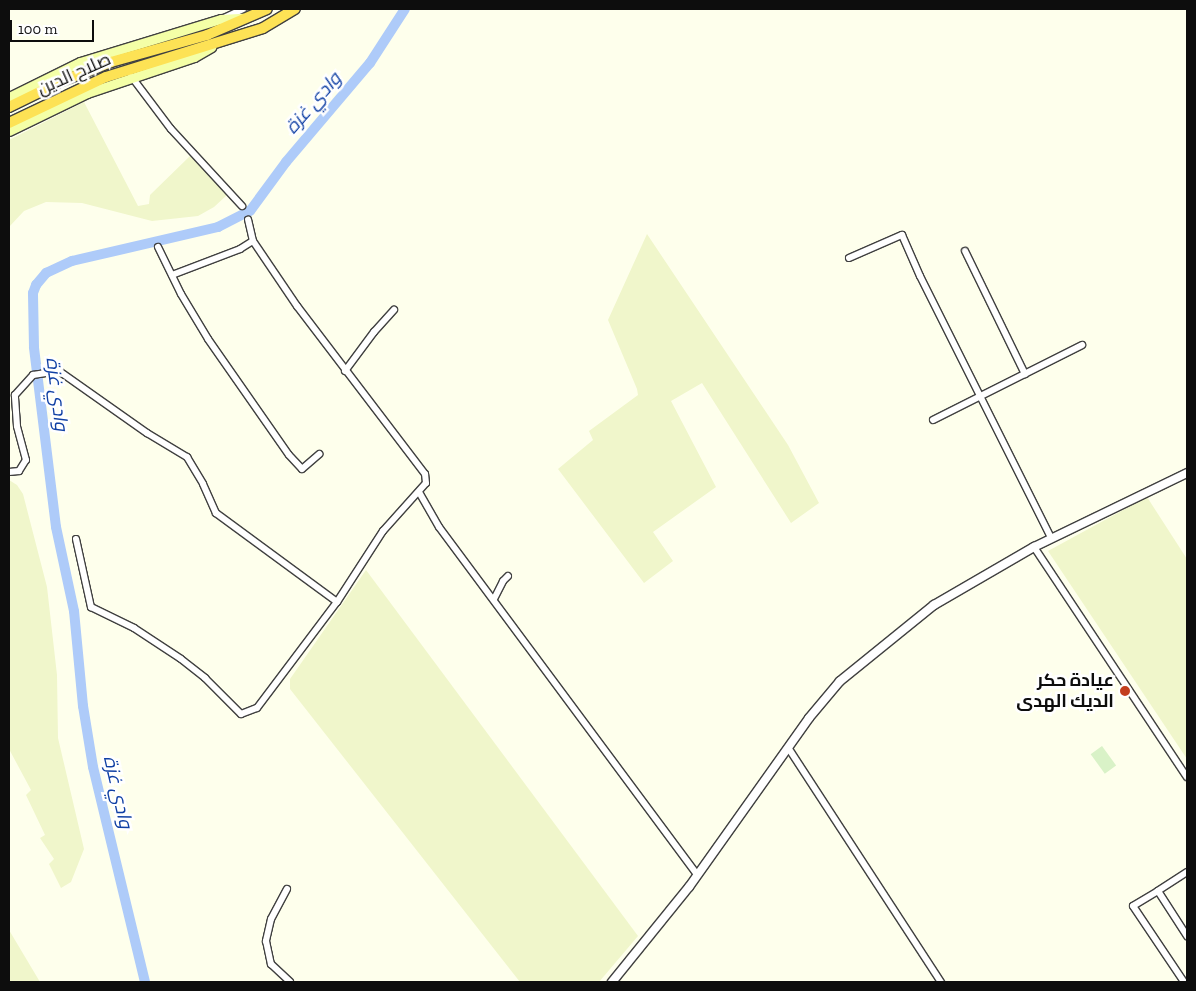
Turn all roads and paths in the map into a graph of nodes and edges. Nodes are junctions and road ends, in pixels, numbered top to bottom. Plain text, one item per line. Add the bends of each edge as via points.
1 (267, 9) edge
2 (295, 9) edge
3 (246, 13) edge
4 (128, 73) junction
5 (9, 97) edge
6 (9, 107) edge
7 (9, 123) edge
8 (9, 132) edge
9 (242, 206) dead end
10 (248, 220) dead end
11 (253, 241) junction
12 (158, 247) dead end
13 (965, 251) dead end
14 (849, 258) dead end
15 (172, 275) junction
16 (394, 310) dead end
17 (1082, 345) dead end
18 (345, 371) junction
19 (1025, 374) junction
20 (980, 397) junction
21 (933, 420) dead end
22 (320, 454) dead end
23 (9, 472) edge
24 (1187, 472) edge
25 (419, 492) junction
26 (1051, 538) junction
27 (76, 540) dead end
28 (1034, 547) junction
29 (508, 576) dead end
30 (494, 599) junction
31 (337, 602) junction
32 (789, 749) junction
33 (1187, 777) edge
34 (1187, 872) edge
35 (697, 875) junction
36 (287, 889) dead end
37 (1158, 891) junction
38 (1187, 936) edge
39 (290, 982) edge
40 (612, 982) edge
41 (941, 982) edge
42 (1184, 982) edge

1 - 3 highway, صلاح الدين
2 - 4 highway, صلاح الدين via 263,28
3 - 5 main road via 80,62
3 - 6 highway, صلاح الدين via 207,35 111,62
4 - 7 highway, صلاح الدين via 58,98
4 - 8 main road
4 - 9 street via 171,129
10 - 11 street
11 - 15 street via 240,250
11 - 18 street
12 - 15 street
13 - 19 street
14 - 20 street via 902,235
15 - 22 street via 208,339 289,455 302,469
16 - 18 street
17 - 19 street
18 - 25 street via 425,474 426,484
19 - 20 street
20 - 21 street
20 - 26 street
23 - 31 street via 19,471 26,460 17,426 16,395 33,375 59,371 187,457 221,518
24 - 26 street
25 - 30 street via 439,527
25 - 31 street via 382,531
26 - 28 street
27 - 31 street via 91,607 134,628 182,659 241,714 257,708
28 - 32 street via 934,605 883,645 829,693
28 - 33 street
29 - 30 street
30 - 35 street
32 - 35 street
32 - 41 street
34 - 37 street
35 - 40 street
36 - 39 street via 272,919 266,941 271,964
37 - 38 street
37 - 42 street via 1133,906

